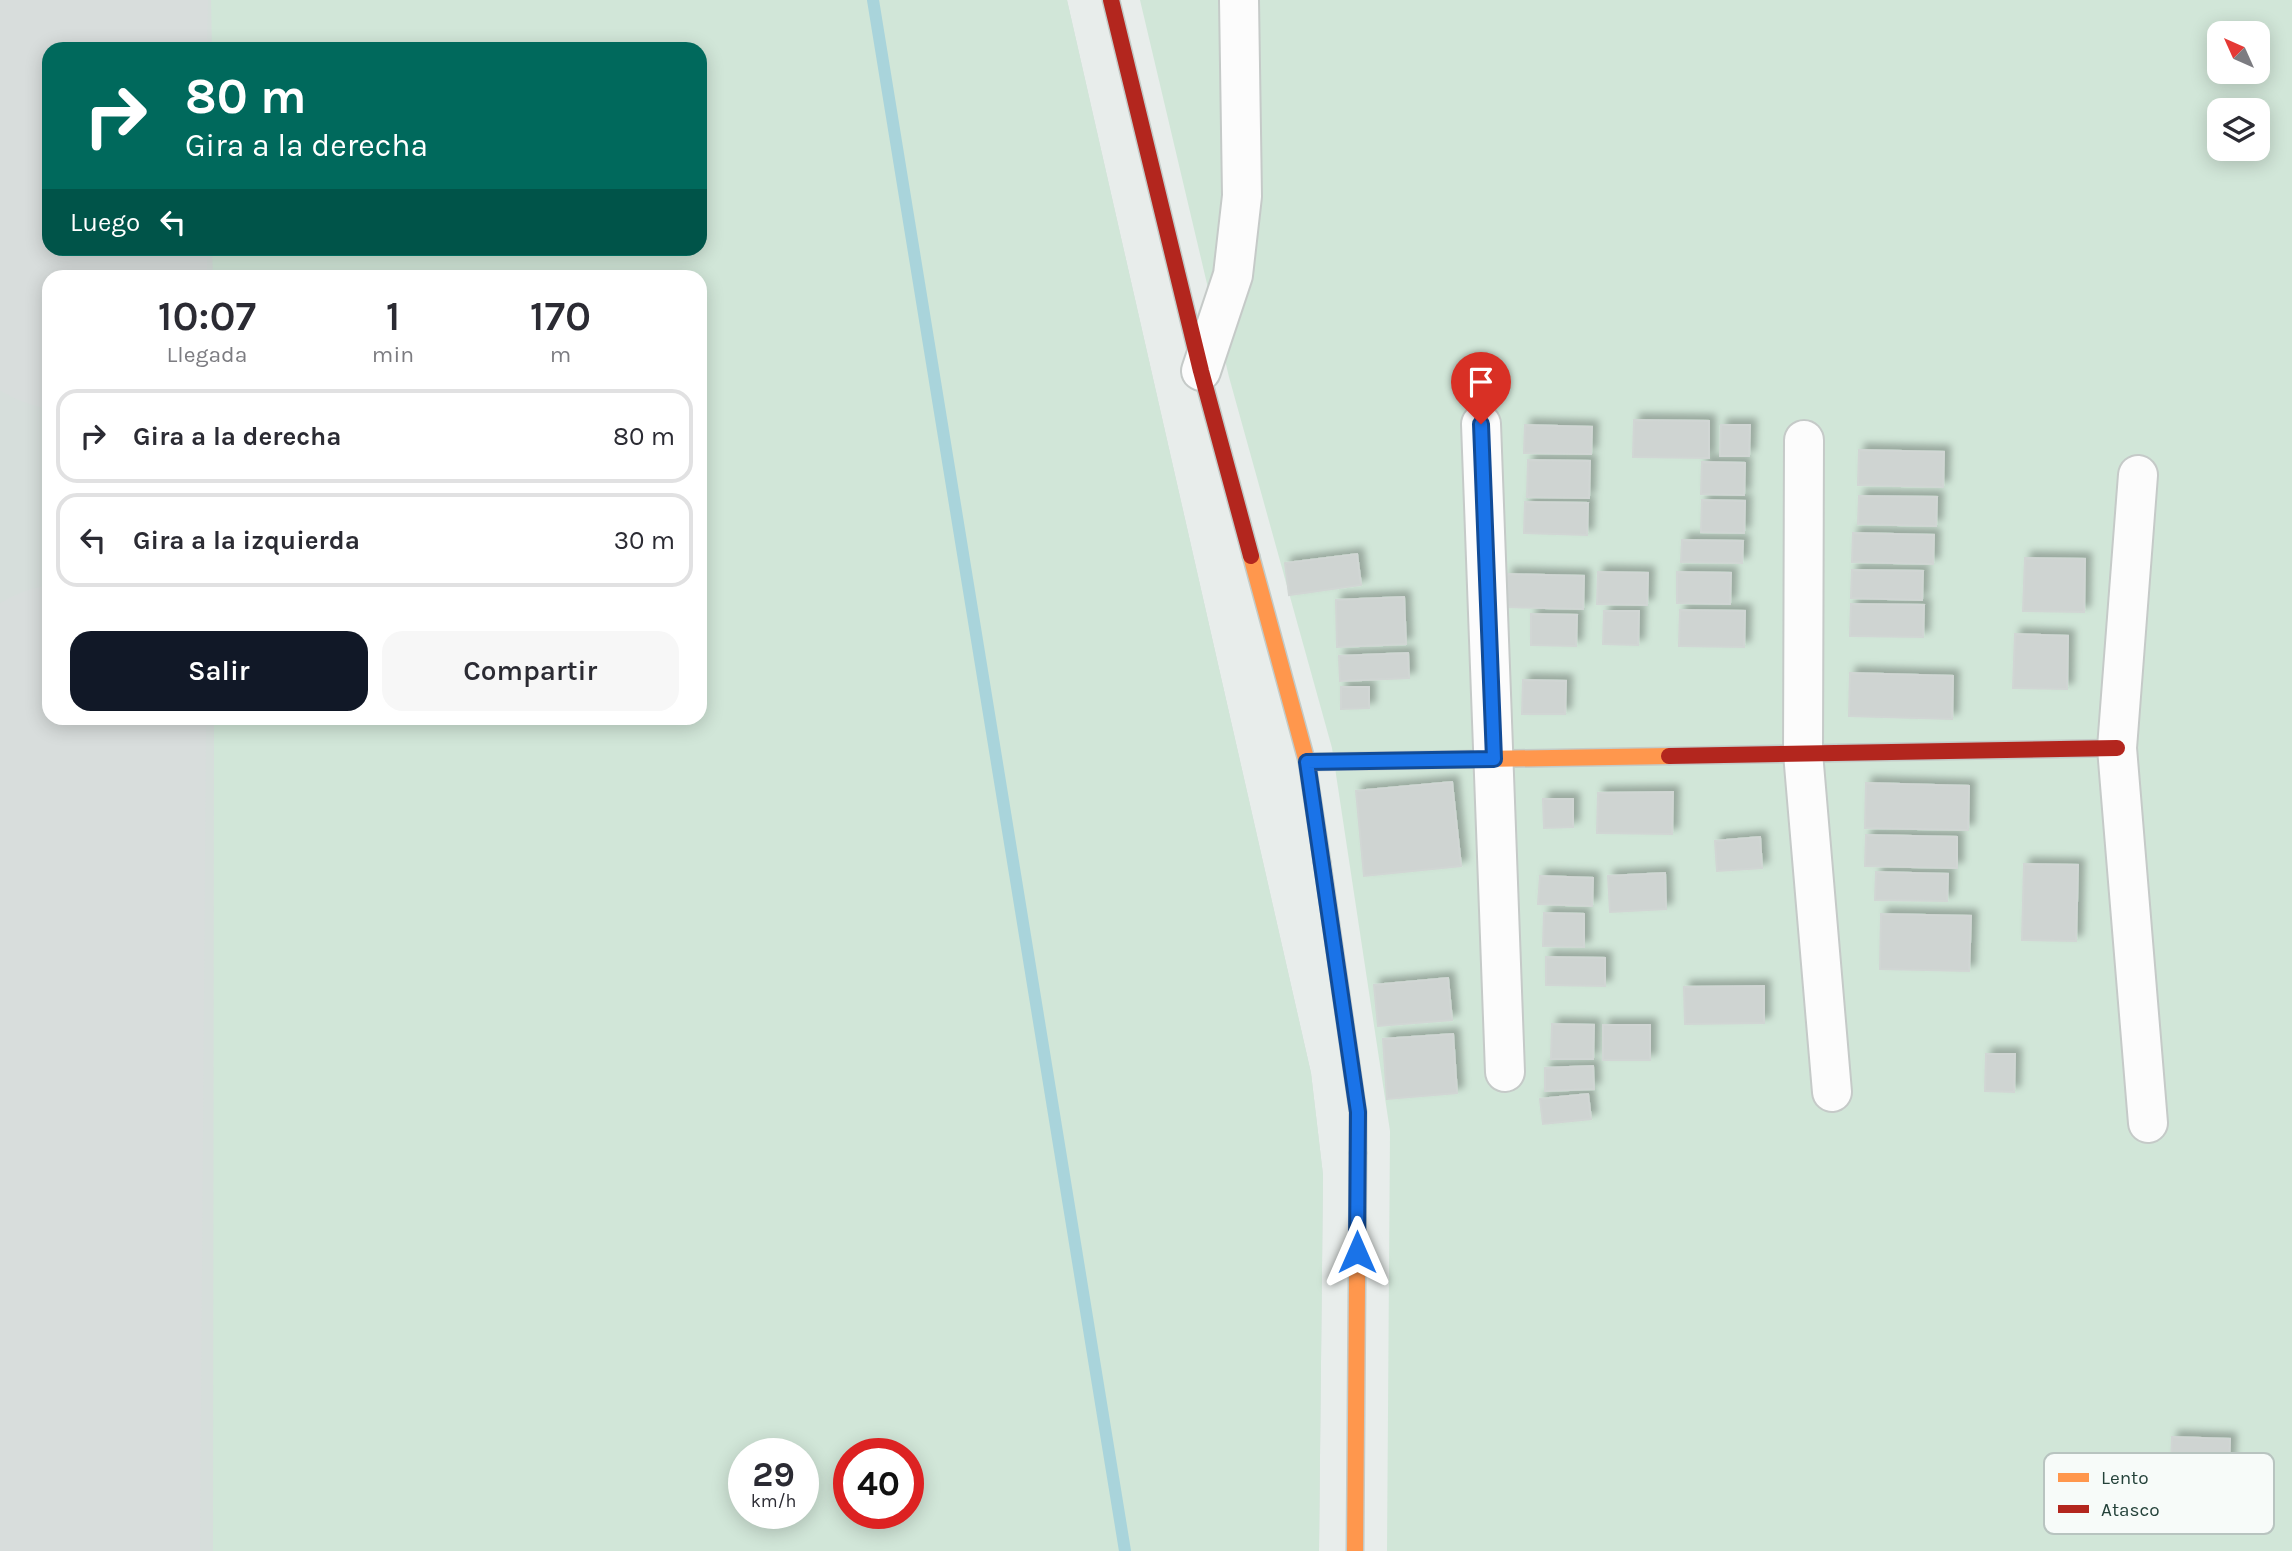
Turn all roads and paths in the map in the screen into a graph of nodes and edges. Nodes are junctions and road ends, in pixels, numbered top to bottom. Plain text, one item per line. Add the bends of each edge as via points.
1 (1111, 0) edge
2 (1239, 0) edge
3 (1201, 371) junction
4 (1481, 424) dead end
5 (1804, 440) dead end
6 (2138, 475) dead end
7 (2118, 748) junction
8 (1803, 754) junction
9 (1494, 759) junction
10 (1307, 762) junction
11 (1505, 1072) dead end
12 (1832, 1092) dead end
13 (2148, 1123) dead end
14 (1355, 1551) edge

1 - 3 street
2 - 3 street via 1242,196 1233,275
3 - 10 street
4 - 9 street
5 - 8 street
6 - 7 street
7 - 8 street
7 - 13 street
8 - 9 street
8 - 12 street
9 - 10 street
9 - 11 street
10 - 14 street via 1358,1112

